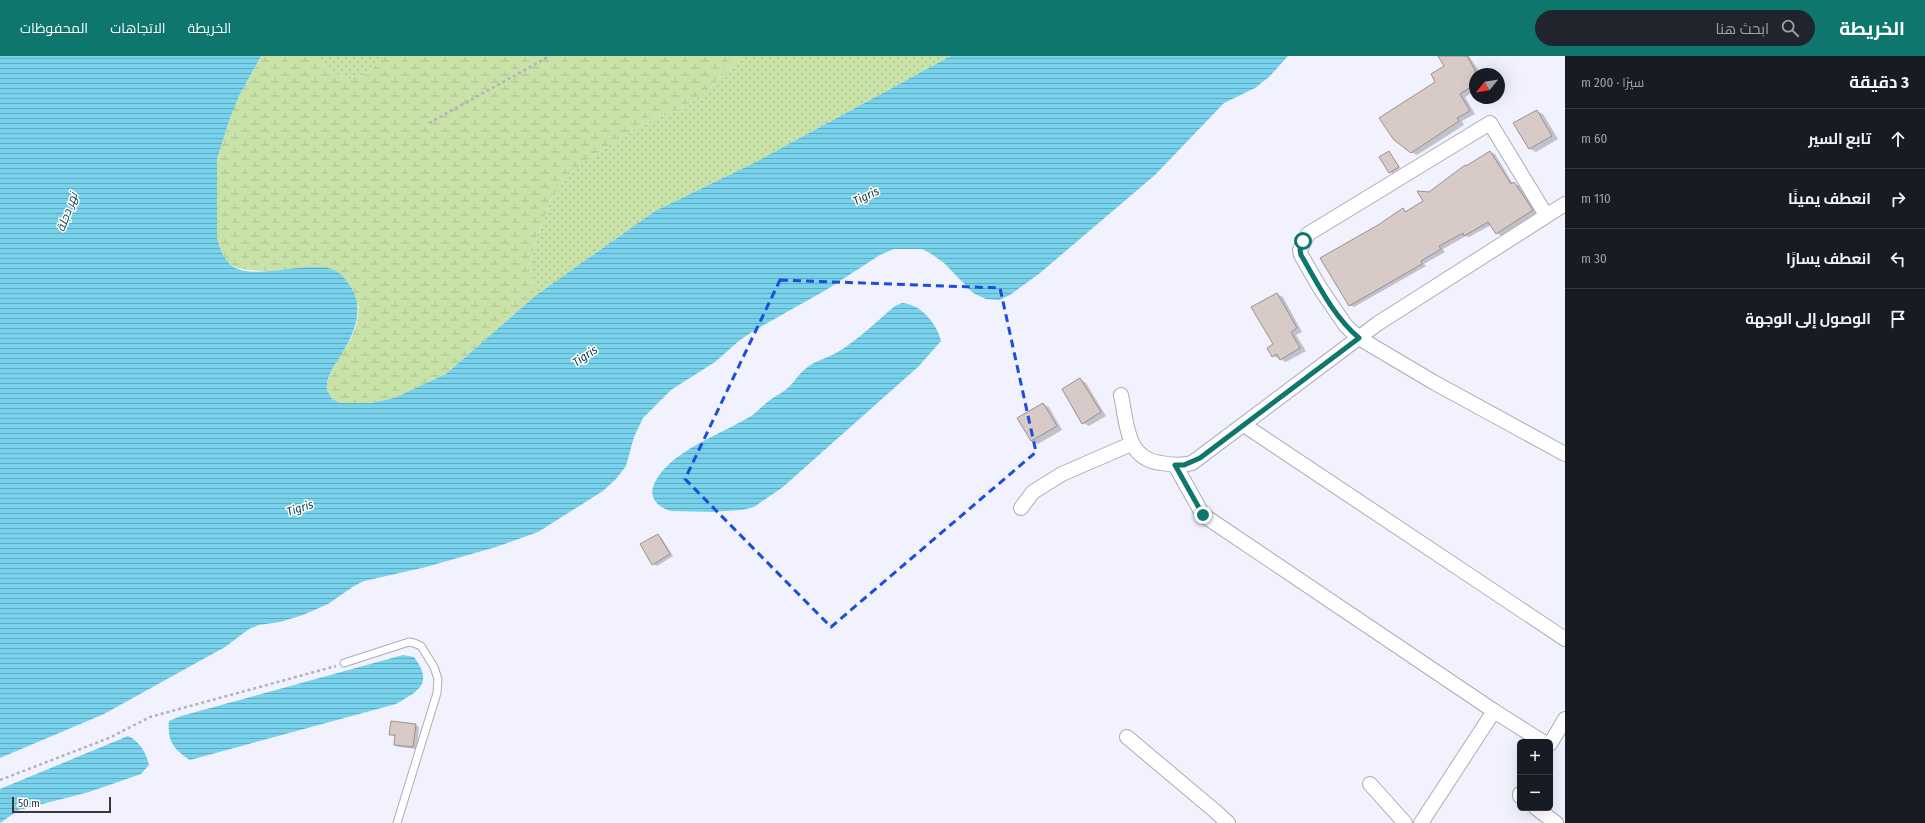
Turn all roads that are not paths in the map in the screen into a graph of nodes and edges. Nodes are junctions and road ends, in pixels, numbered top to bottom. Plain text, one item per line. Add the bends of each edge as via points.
1 (1565, 204) edge
2 (1546, 215) junction
3 (1359, 338) junction
4 (1121, 395) dead end
5 (1244, 425) junction
6 (1131, 444) junction
7 (1565, 454) edge
8 (1175, 465) junction
9 (1021, 508) dead end
10 (1565, 639) edge
11 (344, 663) road end
12 (1494, 712) junction
13 (1565, 719) edge
14 (1128, 737) dead end
15 (1538, 739) edge
16 (1553, 739) edge
17 (1370, 784) dead end
18 (1540, 811) edge
19 (397, 823) edge
20 (1228, 823) edge
21 (1405, 823) edge
22 (1421, 823) edge
23 (1556, 823) edge

1 - 2 street
2 - 3 street
2 - 3 street via 1490,123 1308,234 1300,250 1301,255 1346,326
3 - 5 street
3 - 7 street
4 - 6 street
5 - 8 street via 1200,458 1184,465
5 - 10 street
6 - 8 street via 1138,454 1147,460
6 - 9 street via 1062,474 1033,492
8 - 12 street via 1203,515
11 - 19 lane via 409,642 421,646 438,679 437,693
12 - 15 street
12 - 22 street
13 - 16 street
14 - 20 street
17 - 21 street
18 - 23 street

